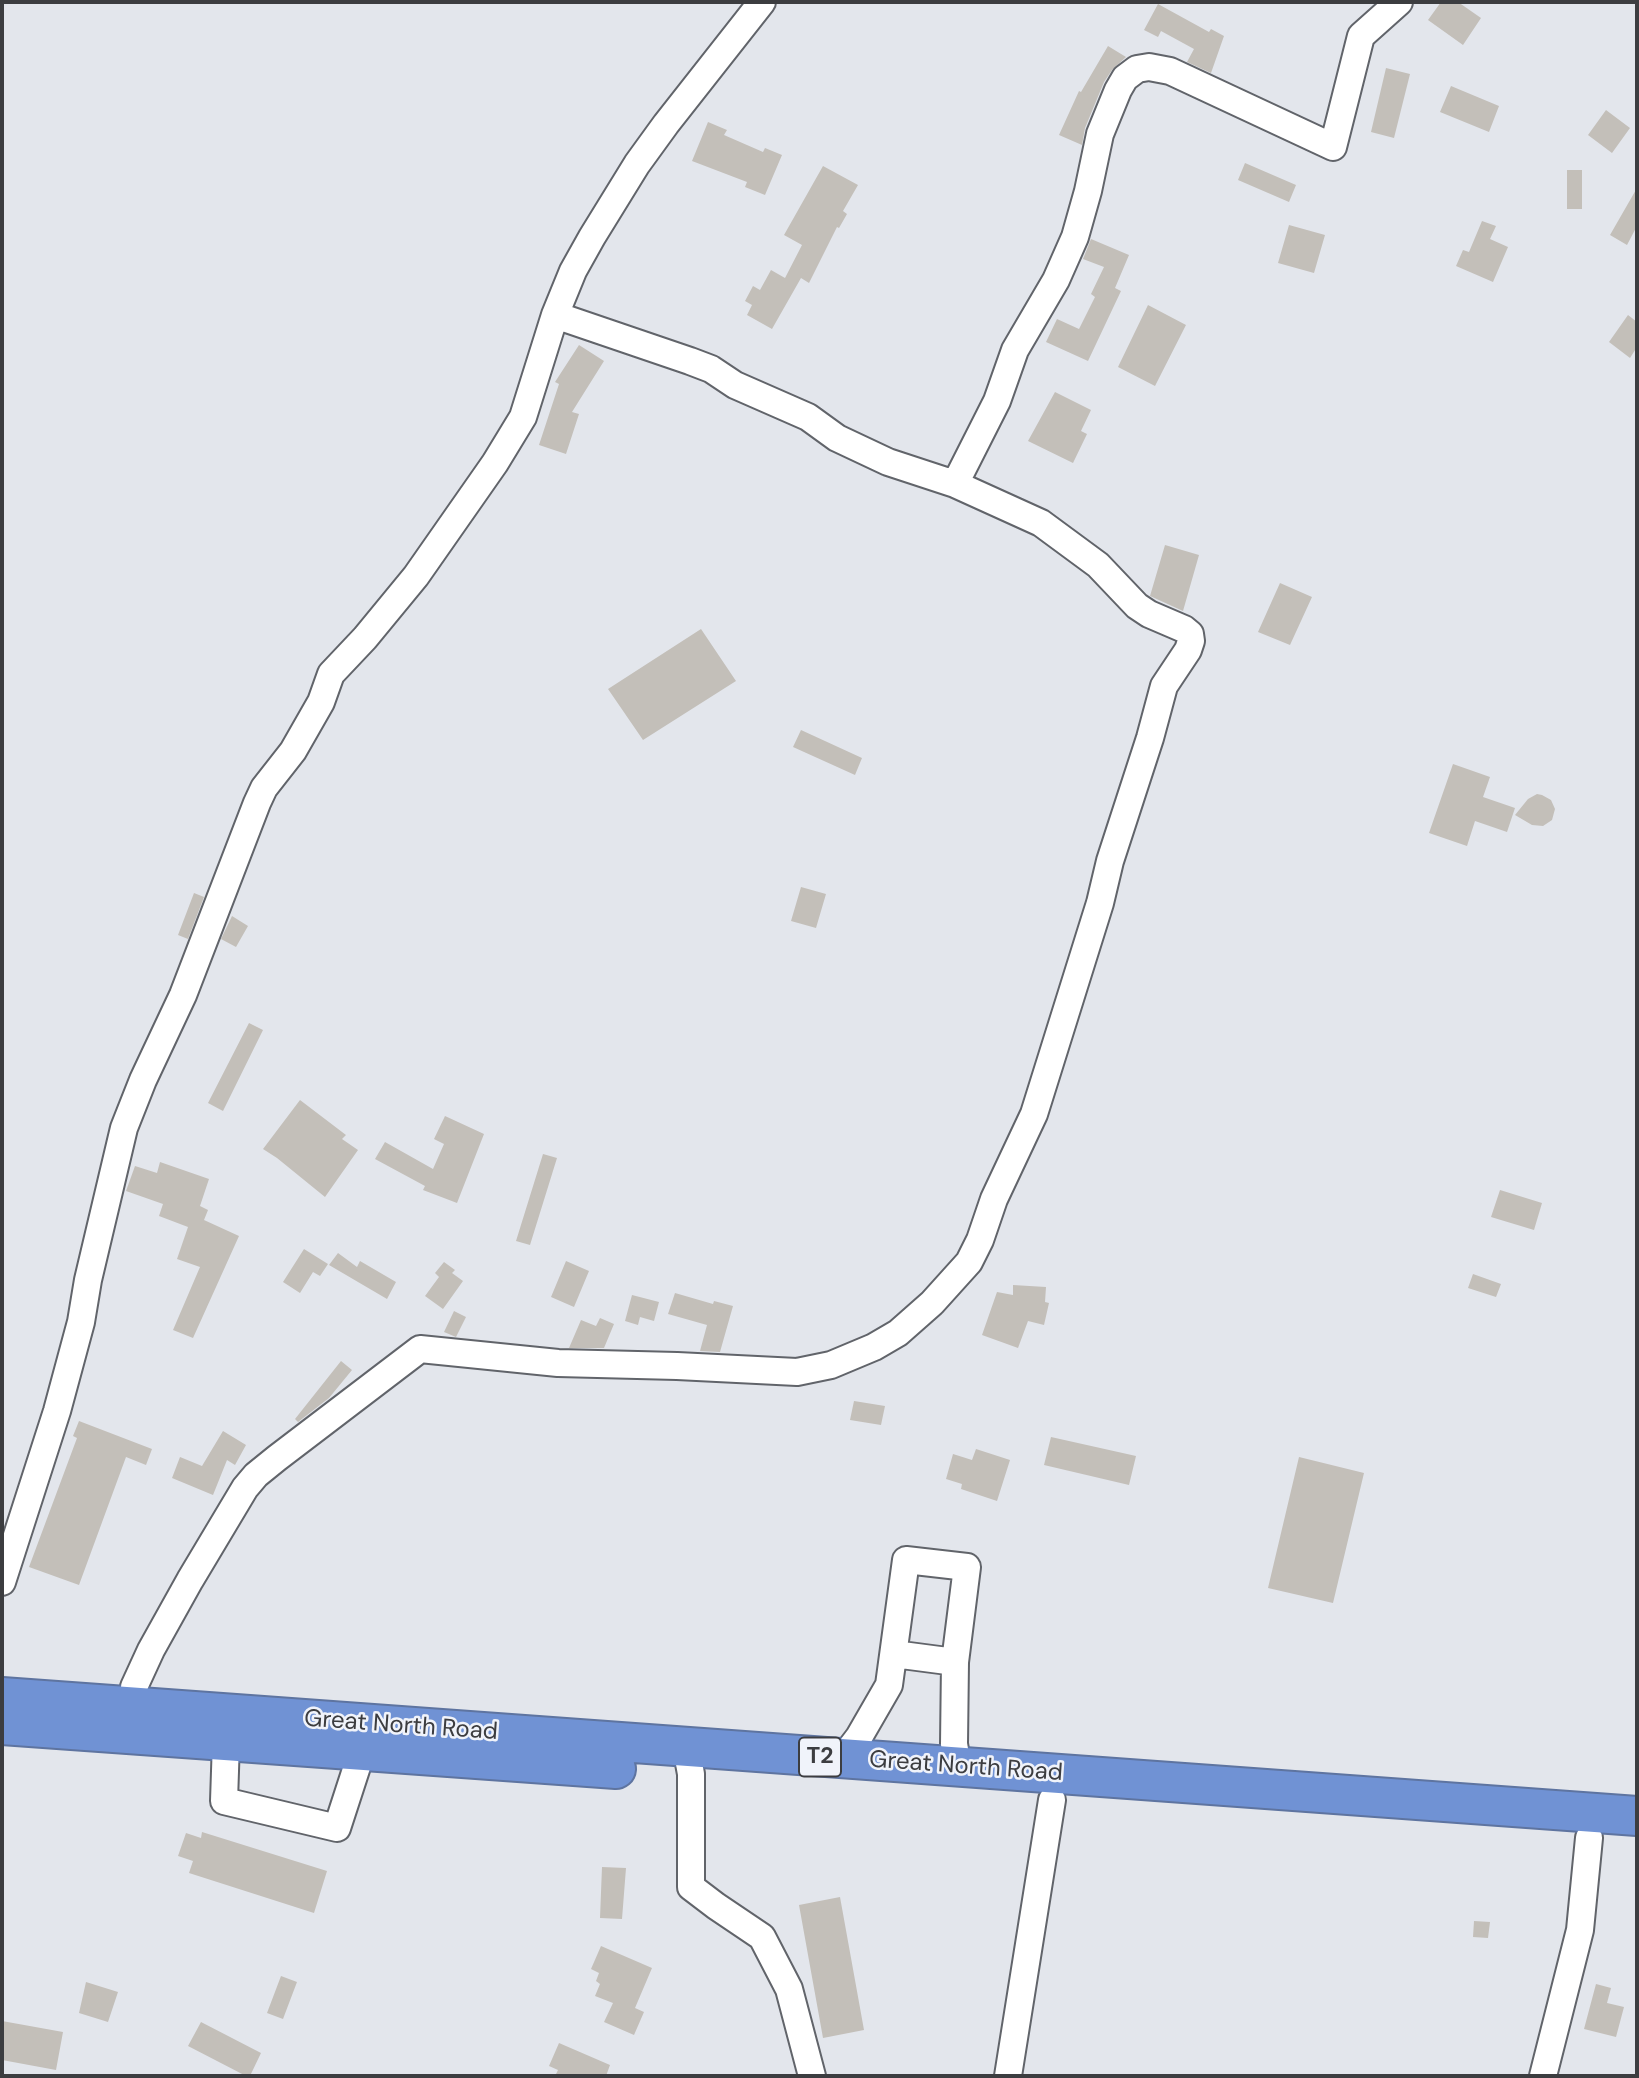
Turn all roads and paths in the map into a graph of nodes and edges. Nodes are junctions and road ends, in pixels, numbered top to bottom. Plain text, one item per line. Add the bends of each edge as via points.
1 (762, 2) edge
2 (1399, 2) edge
3 (555, 314) junction
4 (955, 484) junction
5 (2, 1582) edge
6 (894, 1654) junction
7 (956, 1662) junction
8 (2, 1697) edge
9 (134, 1707) junction
10 (2, 1725) edge
11 (226, 1741) junction
12 (362, 1751) junction
13 (843, 1758) junction
14 (688, 1760) junction
15 (958, 1767) junction
16 (1052, 1800) junction
17 (1637, 1816) edge
18 (1589, 1838) junction
19 (1637, 1842) edge
20 (812, 2076) edge
21 (1008, 2076) edge
22 (1544, 2076) edge

1 - 3 street via 637,164 573,271
2 - 4 street via 1361,36 1333,147 1170,71 1149,67 1125,78 1100,134 1075,237 1015,350 996,401
3 - 4 street via 701,365 808,416 837,438 888,462
3 - 5 street via 523,417 495,463 416,576 331,674 293,751 257,803 183,995 124,1128 81,1322
4 - 9 street via 1041,523 1098,565 1137,606 1184,629 1191,641 1164,686 1034,1114 969,1262 898,1333 847,1359 797,1372 558,1363 420,1349 244,1488 151,1650 134,1687
6 - 7 street
6 - 7 street via 906,1560 967,1567
6 - 13 street via 888,1685
7 - 15 street via 954,1744
8 - 9 highway, Great North Road / T2
9 - 14 highway, Great North Road / T2
10 - 11 highway, Great North Road / T2
11 - 12 highway, Great North Road / T2
11 - 12 street via 224,1801 337,1828
12 - 14 highway, Great North Road / T2
13 - 14 highway, Great North Road / T2
13 - 15 highway, Great North Road / T2
14 - 16 highway, Great North Road / T2
14 - 20 street via 691,1886 762,1937 789,1989
15 - 17 highway, Great North Road / T2
16 - 18 highway, Great North Road / T2
16 - 21 street
18 - 19 highway, Great North Road / T2
18 - 22 street via 1580,1930

